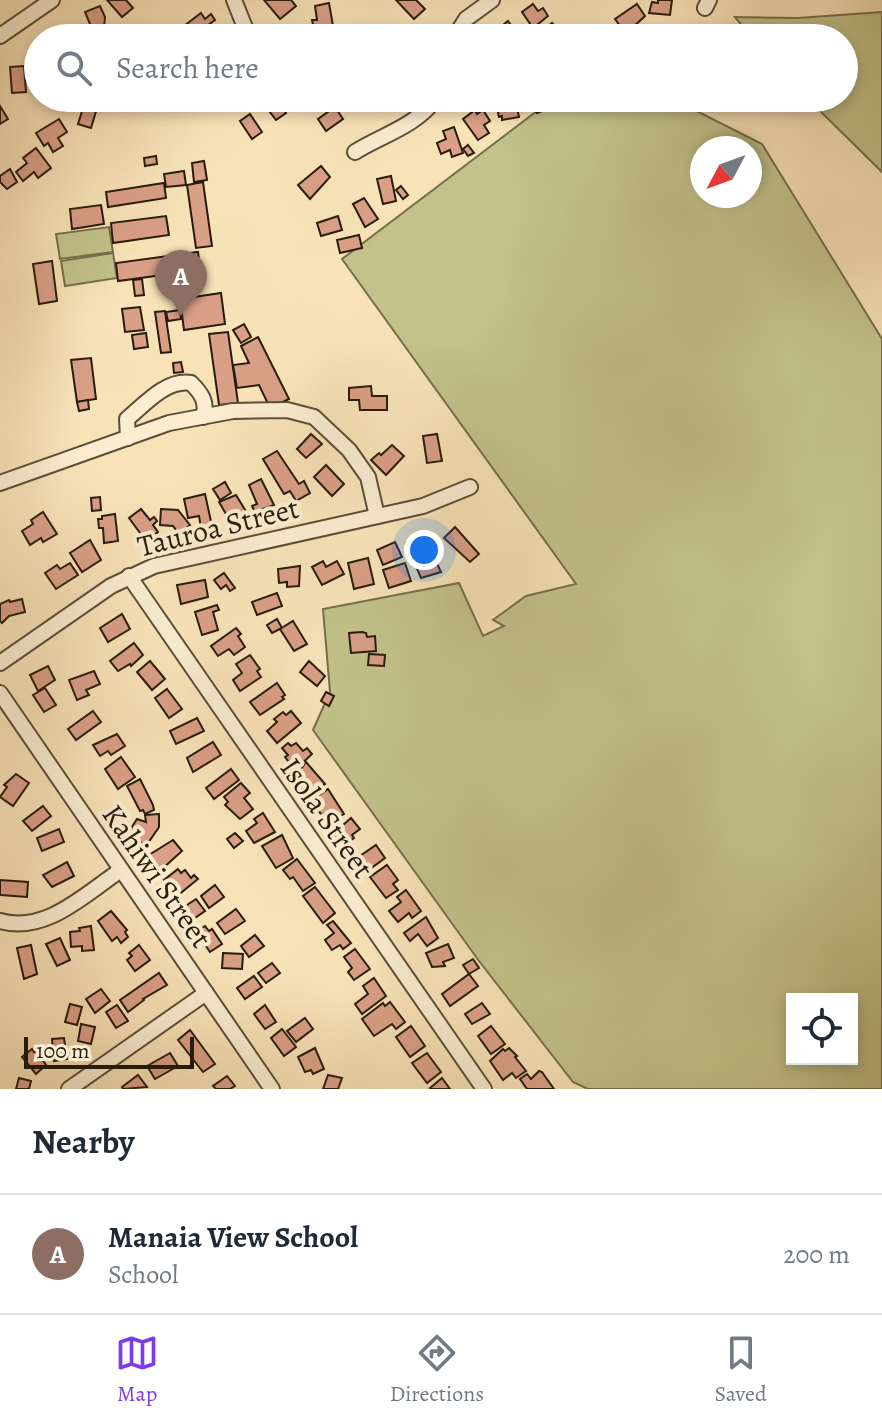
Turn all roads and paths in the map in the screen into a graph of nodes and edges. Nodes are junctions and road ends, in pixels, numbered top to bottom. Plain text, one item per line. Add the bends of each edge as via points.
1 (52, 0) edge
2 (234, 0) edge
3 (492, 0) edge
4 (244, 24) edge
5 (463, 24) edge
6 (0, 36) edge
7 (420, 112) edge
8 (355, 152) dead end
9 (203, 417) junction
10 (128, 438) junction
11 (0, 483) edge
12 (470, 487) dead end
13 (377, 516) junction
14 (129, 576) junction
15 (0, 663) edge
16 (0, 693) edge
17 (121, 870) junction
18 (0, 921) edge
19 (206, 993) junction
20 (69, 1089) edge
21 (272, 1089) edge
22 (484, 1089) edge

1 - 6 street
2 - 4 street
3 - 5 street
7 - 8 street via 402,128
9 - 10 street
9 - 10 street via 203,399 191,383 182,381 168,385 127,419
9 - 13 street via 287,410 314,417 361,464
10 - 11 street
12 - 13 street, Tauroa Street via 423,506
13 - 14 street, Tauroa Street
14 - 15 street, Tauroa Street
14 - 22 street, Isola Street
16 - 17 street, Kahiwi Street
17 - 18 street via 54,916 20,924
17 - 19 street, Kahiwi Street
19 - 20 street
19 - 21 street, Kahiwi Street

